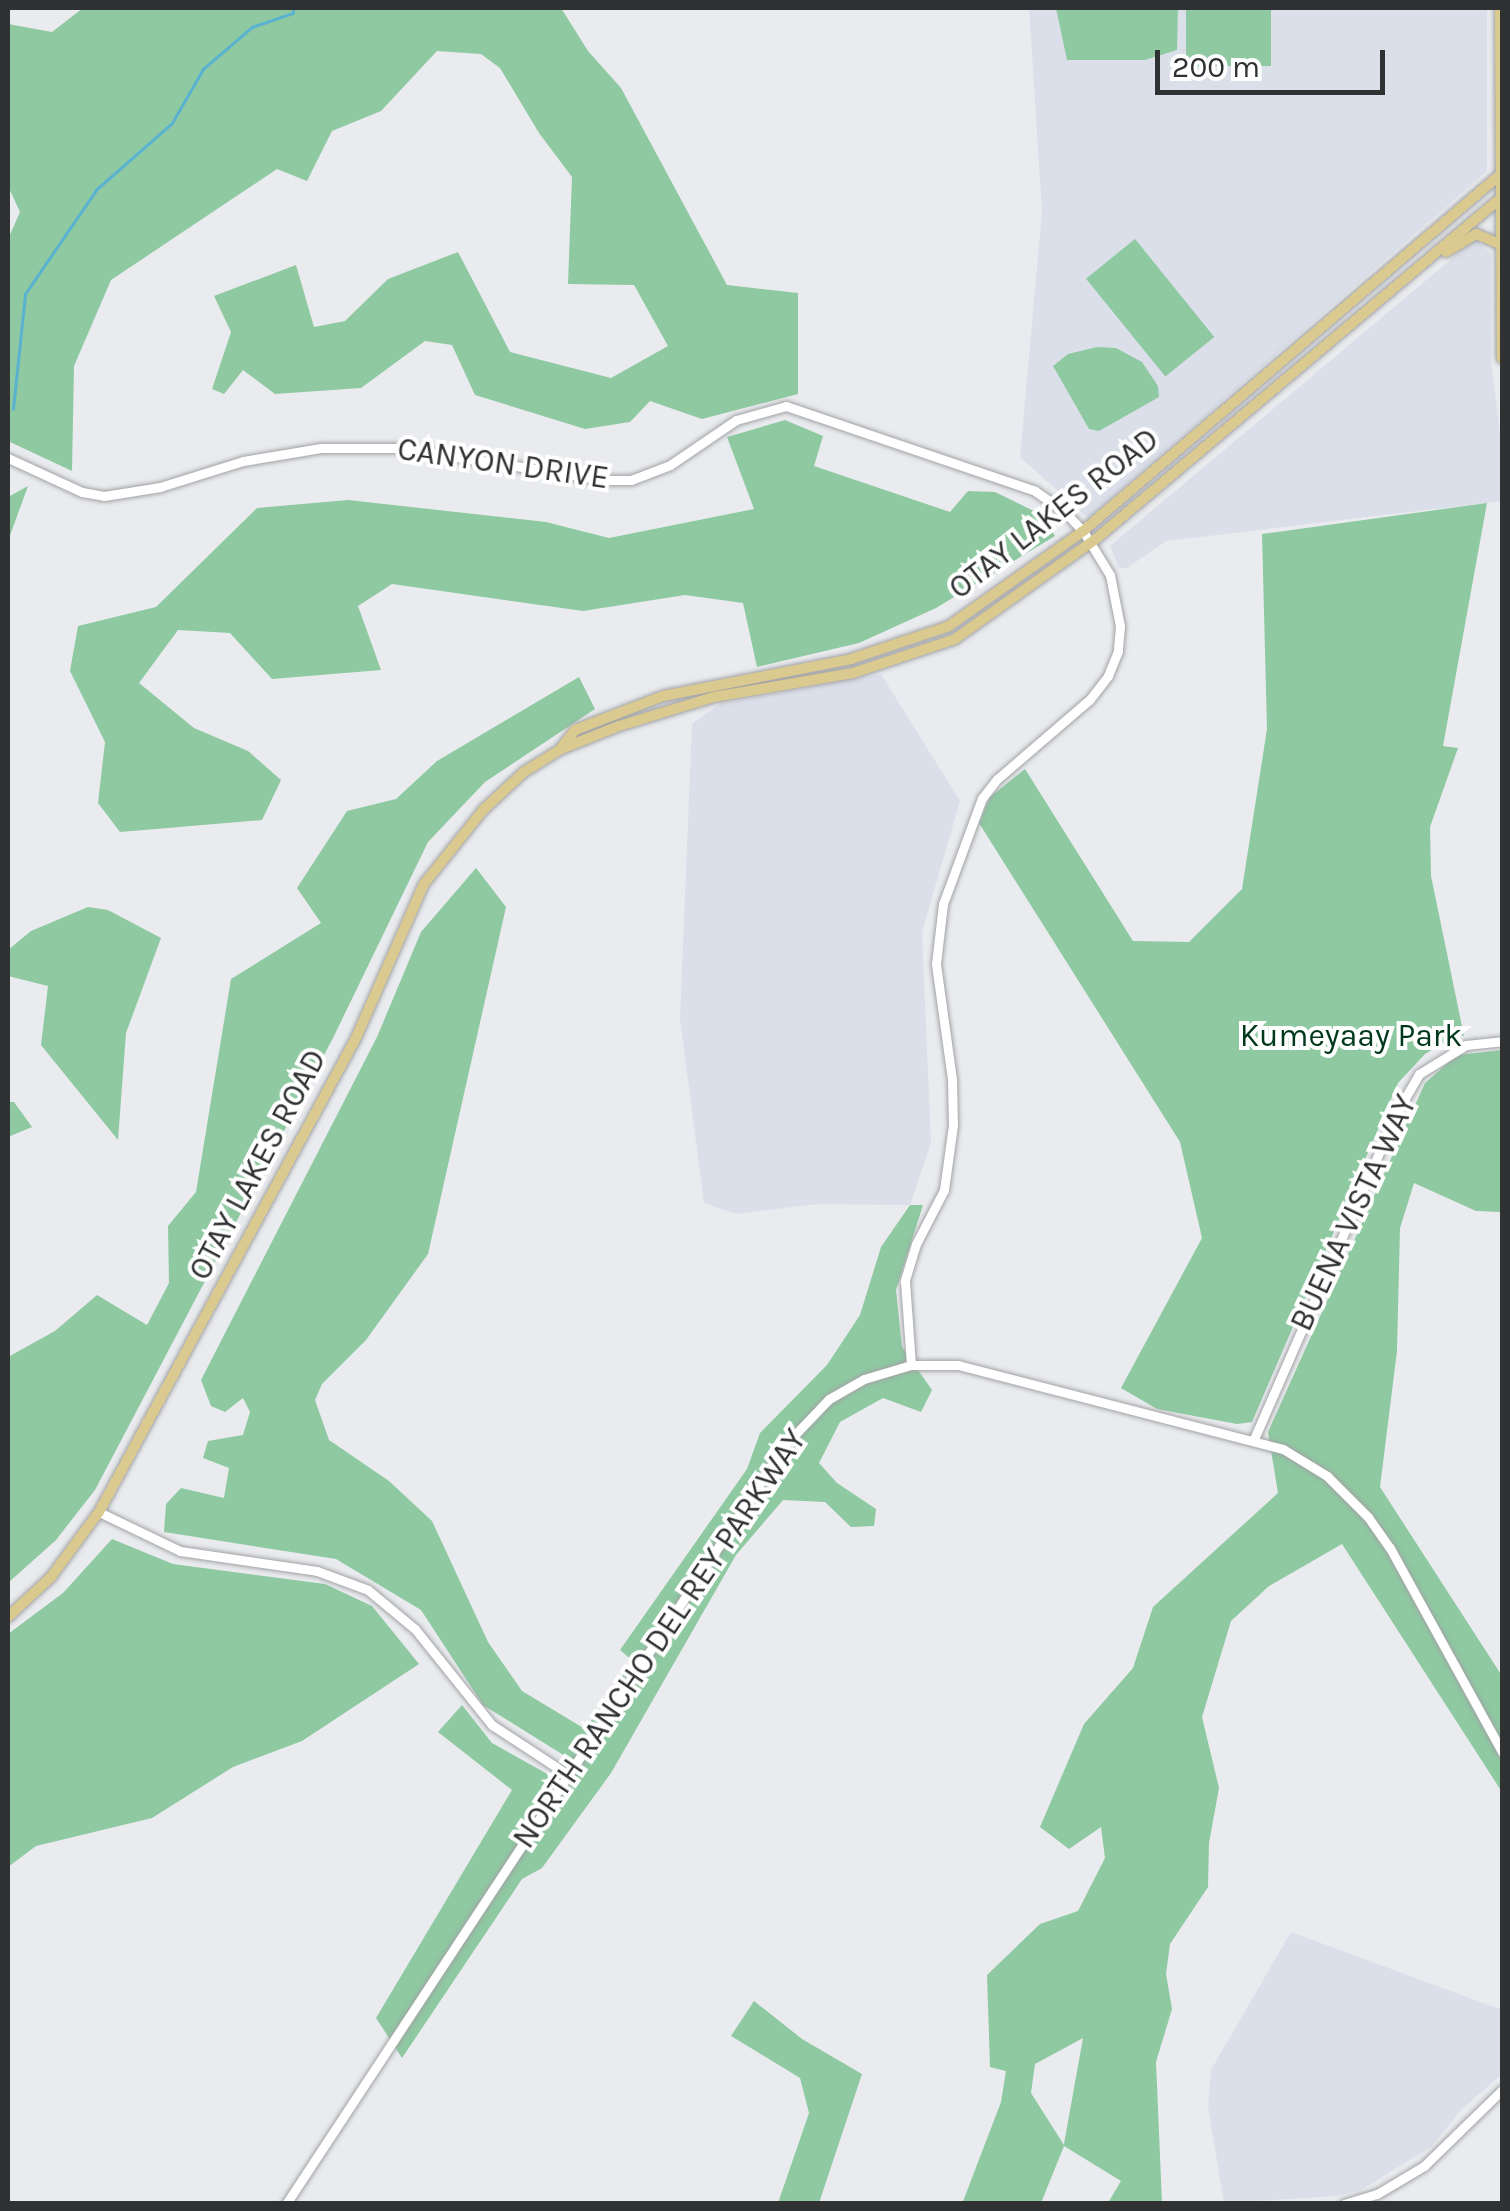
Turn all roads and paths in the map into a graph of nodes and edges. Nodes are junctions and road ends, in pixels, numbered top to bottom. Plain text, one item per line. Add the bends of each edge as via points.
1 (1500, 8) edge
2 (1502, 173) edge
3 (1502, 197) edge
4 (1502, 244) edge
5 (1436, 256) junction
6 (1502, 358) edge
7 (8, 458) edge
8 (1084, 531) junction
9 (1091, 542) junction
10 (560, 749) junction
11 (1502, 1042) edge
12 (912, 1365) junction
13 (1254, 1439) junction
14 (98, 1512) junction
15 (8, 1617) edge
16 (1502, 1752) edge
17 (570, 1776) junction
18 (1502, 2090) edge
19 (286, 2204) edge
20 (1344, 2204) edge

1 - 2 main road
2 - 3 main road
2 - 8 main road, OTAY LAKES ROAD
3 - 4 main road
3 - 5 main road, OTAY LAKES ROAD
4 - 5 main road via 1476,234
4 - 6 main road
5 - 9 main road, OTAY LAKES ROAD
7 - 8 street, CANYON DRIVE via 104,496 160,487 242,460 321,448 399,448 631,480 670,465 736,420 786,406 1035,492
8 - 9 street, CANYON DRIVE
8 - 10 main road, OTAY LAKES ROAD via 949,626 851,659 663,696 575,730
9 - 10 main road, OTAY LAKES ROAD via 955,639 854,673 670,708
9 - 12 street, CANYON DRIVE via 1116,594 1118,651 1089,700 982,798 943,904 936,964 953,1126 944,1190 907,1270 904,1310
10 - 14 main road, OTAY LAKES ROAD via 483,810 424,884 356,1038
11 - 13 street, BUENA VISTA WAY via 1466,1045 1419,1074 1396,1112
12 - 13 street, NORTH RANCHO DEL REY PARKWAY via 958,1365
12 - 17 street, NORTH RANCHO DEL REY PARKWAY via 864,1379 804,1421
13 - 16 street, NORTH RANCHO DEL REY PARKWAY via 1327,1476 1368,1516
14 - 15 main road, OTAY LAKES ROAD via 51,1577
14 - 17 street via 180,1551 328,1574 368,1590 404,1616 492,1725
17 - 19 street, NORTH RANCHO DEL REY PARKWAY
18 - 20 street via 1424,2166 1377,2194

